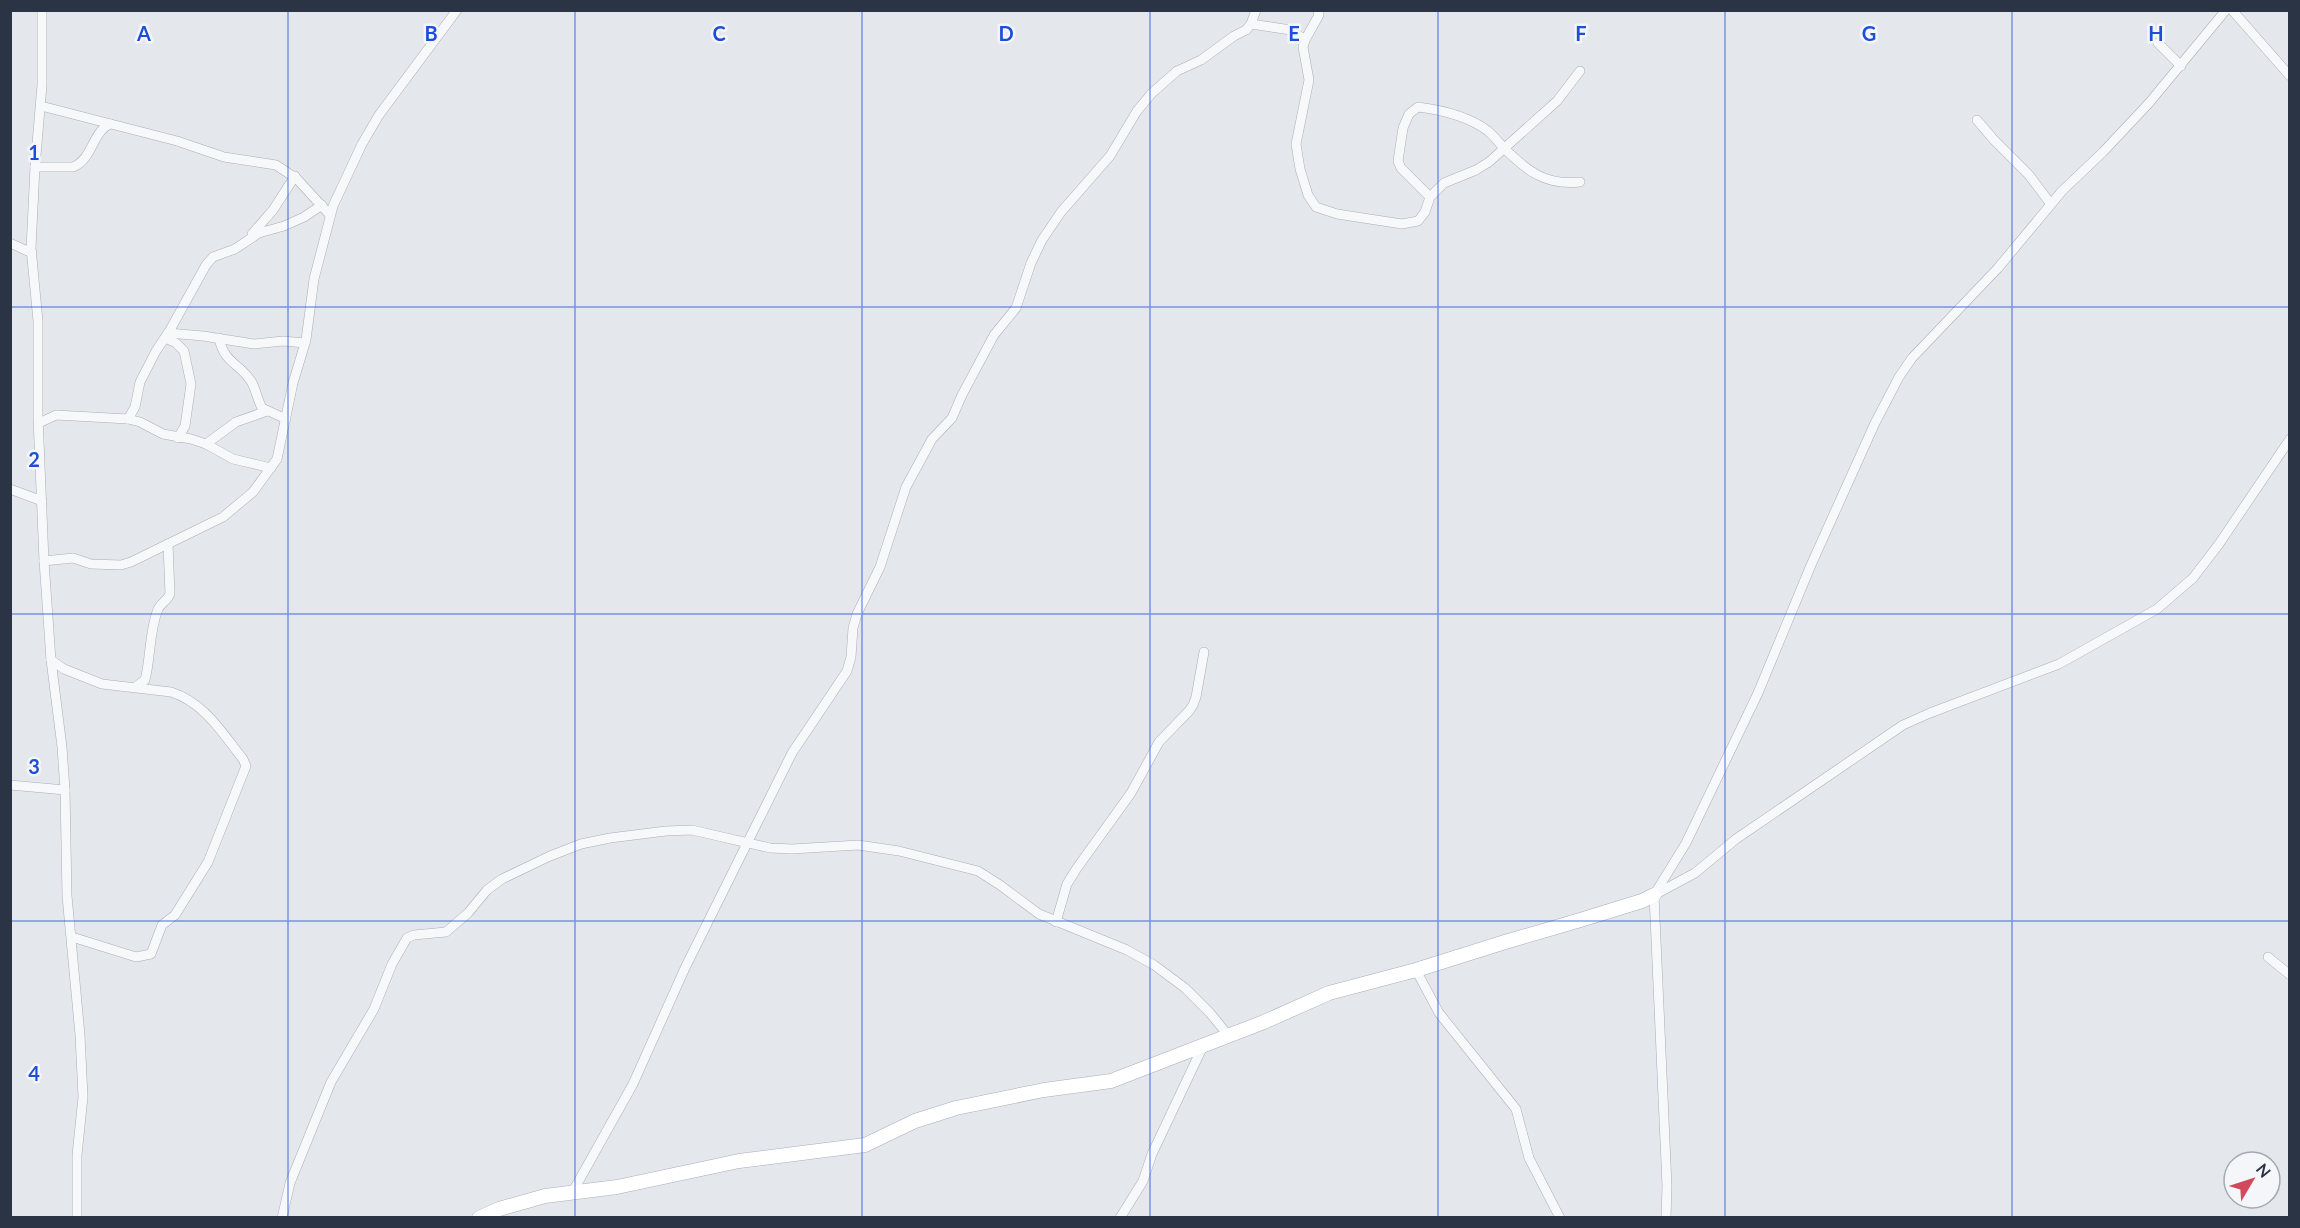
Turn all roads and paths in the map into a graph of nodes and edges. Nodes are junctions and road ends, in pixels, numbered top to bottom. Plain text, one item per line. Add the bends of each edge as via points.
1 (42, 10) edge
2 (457, 10) edge
3 (1256, 10) edge
4 (1318, 10) edge
5 (2225, 11) edge
6 (1251, 24) junction
7 (1305, 40) junction
8 (2158, 43) dead end
9 (2181, 66) junction
10 (1580, 71) dead end
11 (2289, 76) edge
12 (41, 106) junction
13 (1977, 120) dead end
14 (110, 124) junction
15 (1503, 147) junction
16 (35, 167) junction
17 (295, 176) junction
18 (1580, 182) dead end
19 (1430, 197) junction
20 (2050, 203) junction
21 (322, 205) junction
22 (330, 215) junction
23 (249, 239) junction
24 (10, 243) edge
25 (32, 253) junction
26 (167, 335) junction
27 (219, 338) junction
28 (305, 343) junction
29 (267, 411) junction
30 (128, 419) junction
31 (286, 420) junction
32 (39, 423) junction
33 (178, 438) junction
34 (2289, 439) edge
35 (206, 444) junction
36 (271, 468) junction
37 (10, 489) edge
38 (42, 501) junction
39 (168, 544) junction
40 (44, 561) junction
41 (1204, 652) dead end
42 (51, 660) junction
43 (135, 687) junction
44 (10, 785) edge
45 (65, 790) junction
46 (747, 844) junction
47 (1654, 895) junction
48 (1056, 922) junction
49 (72, 937) junction
50 (2268, 957) dead end
51 (1416, 970) junction
52 (2289, 975) edge
53 (1228, 1035) junction
54 (1204, 1044) junction
55 (572, 1193) junction
56 (77, 1218) edge
57 (282, 1218) edge
58 (479, 1218) edge
59 (1120, 1218) edge
60 (1560, 1218) edge
61 (1666, 1218) edge

1 - 12 street
2 - 22 street via 379,115
3 - 6 street
4 - 7 street
5 - 9 street
5 - 11 street
6 - 7 street via 1291,30
6 - 46 street via 1201,60 1177,71 1152,93 1110,156 1042,240 1016,308 984,351 952,418 932,439 906,487 880,567 857,614 847,671 792,753
7 - 19 street via 1309,80 1296,144 1303,181 1312,202 1337,214 1410,224 1422,218
8 - 9 street
9 - 20 street via 2103,152
10 - 15 street via 1557,101
12 - 14 street
12 - 16 street
13 - 20 street
14 - 16 street via 102,128 78,165
14 - 17 street via 224,157 276,165
15 - 18 street via 1521,165 1550,182
15 - 19 street via 1489,162 1449,179
15 - 19 street via 1488,131 1454,114 1418,107 1409,114 1403,128 1398,160
16 - 25 street
17 - 21 street
17 - 23 street
20 - 47 street via 1998,268 1922,346 1899,377 1811,566 1758,693 1686,843
21 - 22 street
21 - 23 street via 304,217
22 - 28 street via 314,279
23 - 26 street via 213,257 206,265
24 - 25 street
25 - 32 street via 38,321
26 - 27 street
26 - 30 street via 140,382
26 - 33 street via 184,351 191,384 184,426
27 - 28 street via 254,344
27 - 29 street via 221,350 251,381
28 - 31 street
29 - 31 street
29 - 35 street via 236,422
30 - 32 street via 62,415
30 - 33 street
31 - 36 street via 277,459
32 - 38 street
33 - 35 street
34 - 47 street via 2198,571 2157,609 2059,664 1904,725 1736,839 1695,873
35 - 36 street via 233,459
36 - 39 street via 253,492 223,517
37 - 38 street
38 - 40 street
39 - 40 street via 121,565 73,558
39 - 43 street via 170,594 159,606 145,680
40 - 42 street
41 - 48 street via 1193,705 1159,742 1131,792 1077,868 1067,884
42 - 43 street via 102,684
42 - 45 street
43 - 49 street via 176,694 205,711 246,766 208,862 174,917 162,925 151,954 136,957
44 - 45 street
45 - 49 street via 67,896
46 - 48 street via 792,849 858,845 956,865 978,871 1039,915
46 - 55 street via 633,1084
46 - 57 street via 692,830 581,844 502,879 446,932 407,938 374,1009 331,1082 290,1183
47 - 51 main road
47 - 61 street
48 - 53 street via 1154,965 1185,988
49 - 56 street via 83,1097 77,1155
50 - 52 street
51 - 53 main road via 1329,993
51 - 60 street via 1439,1013 1514,1105 1529,1158
53 - 54 main road
54 - 55 main road via 1111,1081 956,1108 915,1121 865,1145 739,1161
54 - 59 street via 1143,1181
55 - 58 main road via 526,1200

